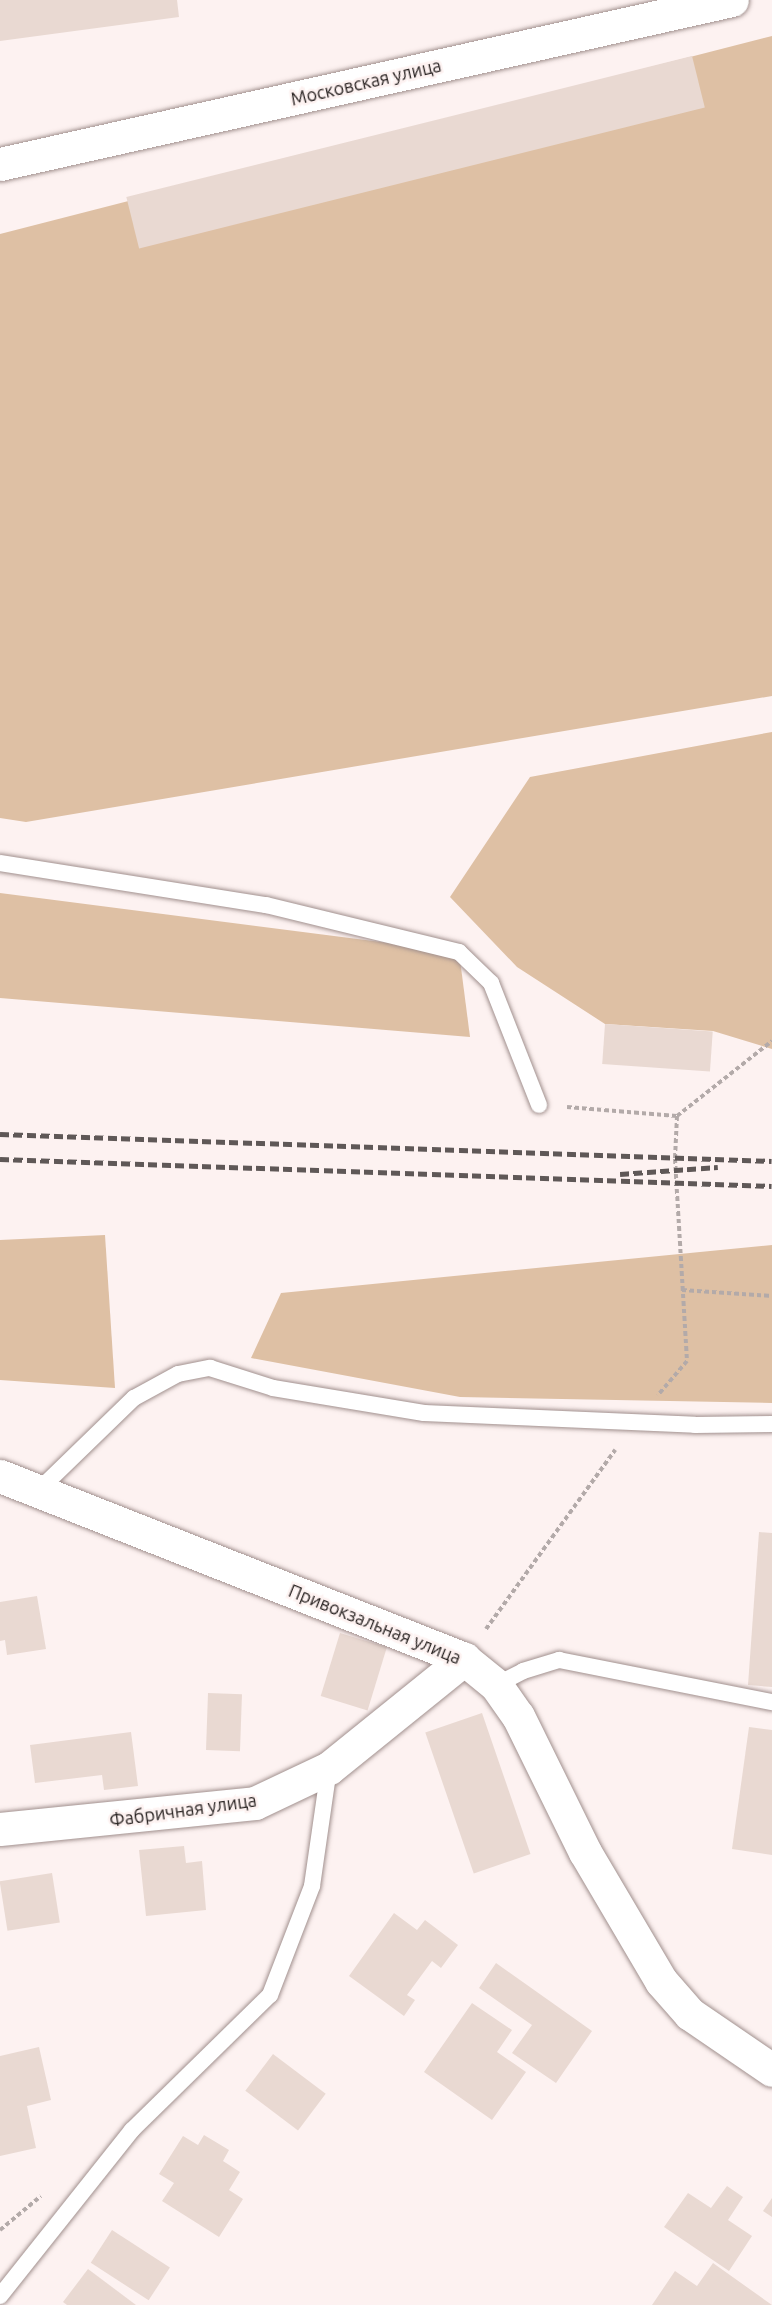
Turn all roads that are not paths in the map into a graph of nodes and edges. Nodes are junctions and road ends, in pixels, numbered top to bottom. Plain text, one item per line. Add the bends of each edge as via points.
1 (732, 0) edge
2 (0, 165) edge
3 (0, 862) edge
4 (539, 1105) road end
5 (772, 1424) edge
6 (0, 1476) edge
7 (40, 1490) junction
8 (464, 1659) junction
9 (496, 1685) junction
10 (772, 1702) edge
11 (329, 1768) junction
12 (0, 1829) edge
13 (772, 2070) edge
14 (0, 2296) edge

1 - 2 street, Московская улица
3 - 4 lane via 266,905 459,952 491,983
5 - 7 lane via 634,1423 423,1413 273,1388 210,1368 178,1374 134,1398
6 - 7 street, Привокзальная улица
7 - 8 street, Привокзальная улица
8 - 9 street, Привокзальная улица
8 - 11 street, Фабричная улица
9 - 10 lane via 523,1671 559,1660
9 - 13 street, Привокзальная улица via 518,1716 585,1852 661,1981 690,2014
11 - 12 street, Фабричная улица via 255,1803
11 - 14 lane via 312,1886 270,1995 132,2130

